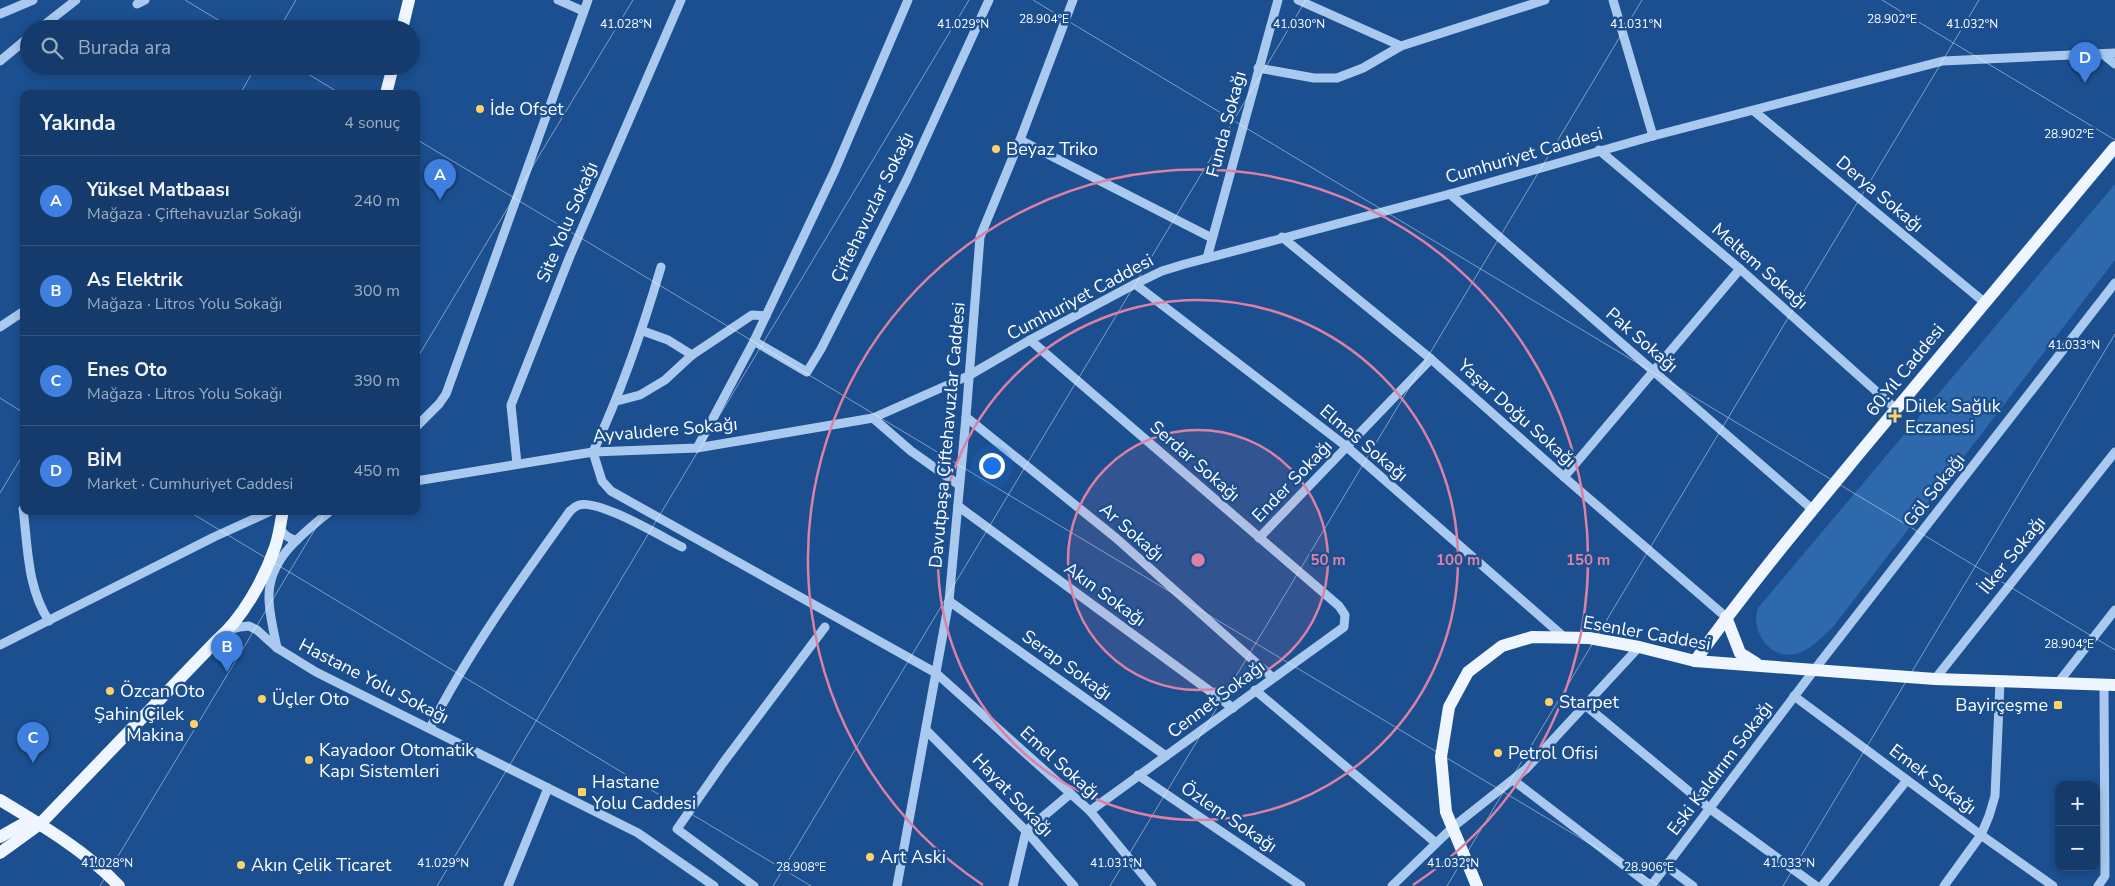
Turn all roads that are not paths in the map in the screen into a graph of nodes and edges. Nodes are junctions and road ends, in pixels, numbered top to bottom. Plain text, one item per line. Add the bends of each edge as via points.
1 (33, 0) edge
2 (76, 0) edge
3 (409, 0) edge
4 (558, 0) edge
5 (588, 0) edge
6 (681, 0) edge
7 (908, 0) edge
8 (989, 0) edge
9 (1074, 0) edge
10 (1278, 0) edge
11 (1298, 0) edge
12 (1545, 0) edge
13 (1613, 0) edge
14 (583, 11) junction
15 (0, 14) edge
16 (50, 20) edge
17 (404, 20) edge
18 (20, 44) edge
19 (1402, 46) junction
20 (2115, 53) edge
21 (2104, 55) junction
22 (0, 61) edge
23 (2115, 64) edge
24 (1258, 68) junction
25 (391, 75) edge
26 (387, 90) edge
27 (1754, 111) junction
28 (1653, 136) junction
29 (1020, 140) junction
30 (2115, 147) edge
31 (1599, 150) junction
32 (1450, 194) junction
33 (1282, 237) junction
34 (1212, 238) junction
35 (1208, 258) junction
36 (661, 267) dead end
37 (1740, 269) junction
38 (2115, 283) edge
39 (1135, 284) junction
40 (1984, 302) junction
41 (20, 314) edge
42 (766, 316) junction
43 (0, 328) edge
44 (643, 331) junction
45 (1030, 340) junction
46 (754, 341) junction
47 (692, 355) junction
48 (1431, 359) junction
49 (1653, 370) junction
50 (968, 376) junction
51 (617, 402) junction
52 (1896, 409) junction
53 (966, 417) junction
54 (873, 418) junction
55 (420, 423) edge
56 (1347, 447) junction
57 (697, 448) junction
58 (593, 452) junction
59 (2115, 452) edge
60 (517, 464) junction
61 (1564, 477) junction
62 (420, 480) edge
63 (959, 485) junction
64 (958, 506) junction
65 (1813, 510) junction
66 (24, 515) edge
67 (262, 515) edge
68 (281, 515) edge
69 (325, 515) edge
70 (279, 528) junction
71 (1259, 538) junction
72 (297, 540) junction
73 (682, 547) dead end
74 (949, 601) junction
75 (1339, 606) joint
76 (2115, 610) edge
77 (1726, 617) junction
78 (49, 621) junction
79 (824, 627) dead end
80 (229, 630) junction
81 (1564, 637) junction
82 (0, 645) edge
83 (1639, 647) junction
84 (277, 648) junction
85 (1695, 661) junction
86 (1758, 664) junction
87 (1814, 669) junction
88 (936, 673) junction
89 (1272, 677) junction
90 (1935, 679) junction
91 (2000, 682) junction
92 (2058, 683) junction
93 (2109, 685) edge
94 (1256, 690) junction
95 (1794, 696) junction
96 (1585, 706) junction
97 (1233, 708) junction
98 (430, 728) junction
99 (926, 730) junction
100 (1166, 756) junction
101 (1138, 774) junction
102 (1513, 780) junction
103 (1907, 780) junction
104 (548, 788) junction
105 (1070, 794) junction
106 (0, 800) edge
107 (1709, 808) junction
108 (1090, 811) junction
109 (40, 824) junction
110 (1452, 827) junction
111 (1026, 831) junction
112 (1981, 835) junction
113 (0, 836) edge
114 (1436, 843) junction
115 (0, 853) edge
116 (1666, 866) junction
117 (119, 886) edge
118 (508, 886) edge
119 (714, 886) edge
120 (754, 886) edge
121 (897, 886) edge
122 (1014, 886) edge
123 (1074, 886) edge
124 (1152, 886) edge
125 (1301, 886) edge
126 (1392, 886) edge
127 (1477, 886) edge
128 (1651, 886) edge
129 (1693, 886) edge
130 (1816, 886) edge
131 (1822, 886) edge
132 (1944, 886) edge
133 (2053, 886) edge
134 (2098, 886) edge

1 - 15 street
2 - 16 street
3 - 17 main road
4 - 14 street
5 - 14 street
6 - 60 street, Site Yolu Sokağı via 570,256 511,405
7 - 42 street via 835,170
8 - 46 street, Çiftehavuzlar Sokağı via 907,179 807,372
9 - 29 street, Davutpaşa Çiftehavuzlar Caddesi
10 - 24 street, Funda Sokağı
11 - 19 street
12 - 19 street
13 - 28 street
14 - 55 street via 446,394
18 - 22 street
19 - 24 street via 1363,68 1337,78 1314,78
20 - 21 street, Cumhuriyet Caddesi
21 - 23 street
21 - 27 street, Cumhuriyet Caddesi via 1943,62
24 - 34 street, Funda Sokağı
25 - 26 main road
27 - 28 street, Cumhuriyet Caddesi
27 - 40 street, Derya Sokağı
28 - 31 street, Cumhuriyet Caddesi
29 - 34 street
29 - 50 street, Davutpaşa Çiftehavuzlar Caddesi via 980,237
30 - 40 main road, 60.Yıl Caddesi
31 - 32 street, Cumhuriyet Caddesi
31 - 37 street, Meltem Sokağı
32 - 33 street, Cumhuriyet Caddesi
32 - 49 street, Pak Sokağı
33 - 35 street, Cumhuriyet Caddesi
33 - 48 street, Yaşar Doğu Sokağı
34 - 35 street, Funda Sokağı
35 - 39 street, Cumhuriyet Caddesi via 1162,271
36 - 44 street
37 - 49 street
37 - 52 street, Meltem Sokağı
38 - 87 street, Göl Sokağı
39 - 45 street, Cumhuriyet Caddesi
39 - 56 street, Elmas Sokağı
40 - 52 main road, 60.Yıl Caddesi
41 - 43 street
42 - 46 street
42 - 47 street via 752,316
44 - 47 street via 668,340
44 - 51 street
45 - 50 street, Cumhuriyet Caddesi
45 - 71 street, Serdar Sokağı
46 - 57 street
47 - 51 street via 665,380 640,395
48 - 56 street, Ender Sokağı
48 - 61 street, Yaşar Doğu Sokağı
49 - 61 street
49 - 65 street, Pak Sokağı
50 - 53 street, Davutpaşa Çiftehavuzlar Caddesi
50 - 54 street, Ayvalıdere Sokağı
51 - 58 street
52 - 65 main road, 60.Yıl Caddesi
53 - 63 street, Davutpaşa Çiftehavuzlar Caddesi
53 - 89 street, Ar Sokağı via 1116,538
54 - 57 street, Ayvalıdere Sokağı
54 - 63 street via 911,452
56 - 71 street, Ender Sokağı
56 - 81 street, Elmas Sokağı
57 - 58 street, Ayvalıdere Sokağı
58 - 60 street, Ayvalıdere Sokağı
58 - 88 street, Emel Sokağı via 602,481 611,491
59 - 90 street, İlker Sokağı
60 - 62 street, Ayvalıdere Sokağı
61 - 77 street, Yaşar Doğu Sokağı
63 - 64 street, Davutpaşa Çiftehavuzlar Caddesi
64 - 74 street, Davutpaşa Çiftehavuzlar Caddesi
64 - 97 street, Akın Sokağı
65 - 77 main road, 60.Yıl Caddesi
66 - 78 street via 33,591
67 - 78 street
68 - 70 main road
69 - 72 street
70 - 72 street via 284,535
70 - 80 main road via 265,574
71 - 75 street, Serdar Sokağı
72 - 84 street via 278,563 270,586
73 - 98 street via 594,505 579,505 570,511 497,612 451,685
74 - 88 street, Davutpaşa Çiftehavuzlar Caddesi
74 - 100 street, Serap Sokağı
75 - 89 street, Cennet Sokağı via 1345,615 1344,627
76 - 92 street
77 - 85 main road, 60.Yıl Caddesi
77 - 86 main road via 1740,653
78 - 82 street
79 - 120 street via 677,829
80 - 84 street, Hastane Yolu Sokağı via 249,626
80 - 109 main road
81 - 83 main road, Esenler Caddesi
81 - 110 main road, Esenler Caddesi via 1532,637 1502,646 1468,672 1449,707 1441,757 1446,812
83 - 85 main road, Esenler Caddesi
83 - 96 street
84 - 98 street, Hastane Yolu Sokağı via 316,672
85 - 86 main road, Esenler Caddesi
86 - 87 main road, Esenler Caddesi
87 - 90 main road, Esenler Caddesi
87 - 95 street, Eski Kaldırım Sokağı
88 - 99 street, Davutpaşa Çiftehavuzlar Caddesi
88 - 105 street, Emel Sokağı
89 - 94 street, Cennet Sokağı
90 - 91 main road, Esenler Caddesi
91 - 92 main road, Esenler Caddesi
91 - 112 street via 1995,796
92 - 93 main road, Esenler Caddesi
93 - 134 street via 2104,876
94 - 97 street, Cennet Sokağı
94 - 114 street
95 - 103 street, Emek Sokağı
95 - 107 street, Eski Kaldırım Sokağı
96 - 102 street
96 - 107 street
97 - 100 street, Cennet Sokağı
98 - 104 street, Hastane Yolu Sokağı
99 - 111 street, Hayat Sokağı
99 - 121 street, Davutpaşa Çiftehavuzlar Caddesi
100 - 101 street, Cennet Sokağı
101 - 108 street, Cennet Sokağı
101 - 125 street, Özlem Sokağı
102 - 110 street
102 - 128 street
103 - 112 street, Emek Sokağı
103 - 131 street
104 - 118 street
104 - 119 street, Hastane Yolu Sokağı via 638,833
105 - 108 street, Emel Sokağı
105 - 111 street
106 - 109 main road
107 - 116 street, Eski Kaldırım Sokağı
107 - 130 street
108 - 124 street, Emel Sokağı
109 - 113 main road via 20,825
109 - 115 main road
109 - 117 main road via 107,873
110 - 114 street
110 - 127 main road, Esenler Caddesi
111 - 122 street
111 - 123 street, Hayat Sokağı
112 - 132 street
112 - 133 street, Emek Sokağı
114 - 126 street
116 - 128 street, Eski Kaldırım Sokağı
116 - 129 street

